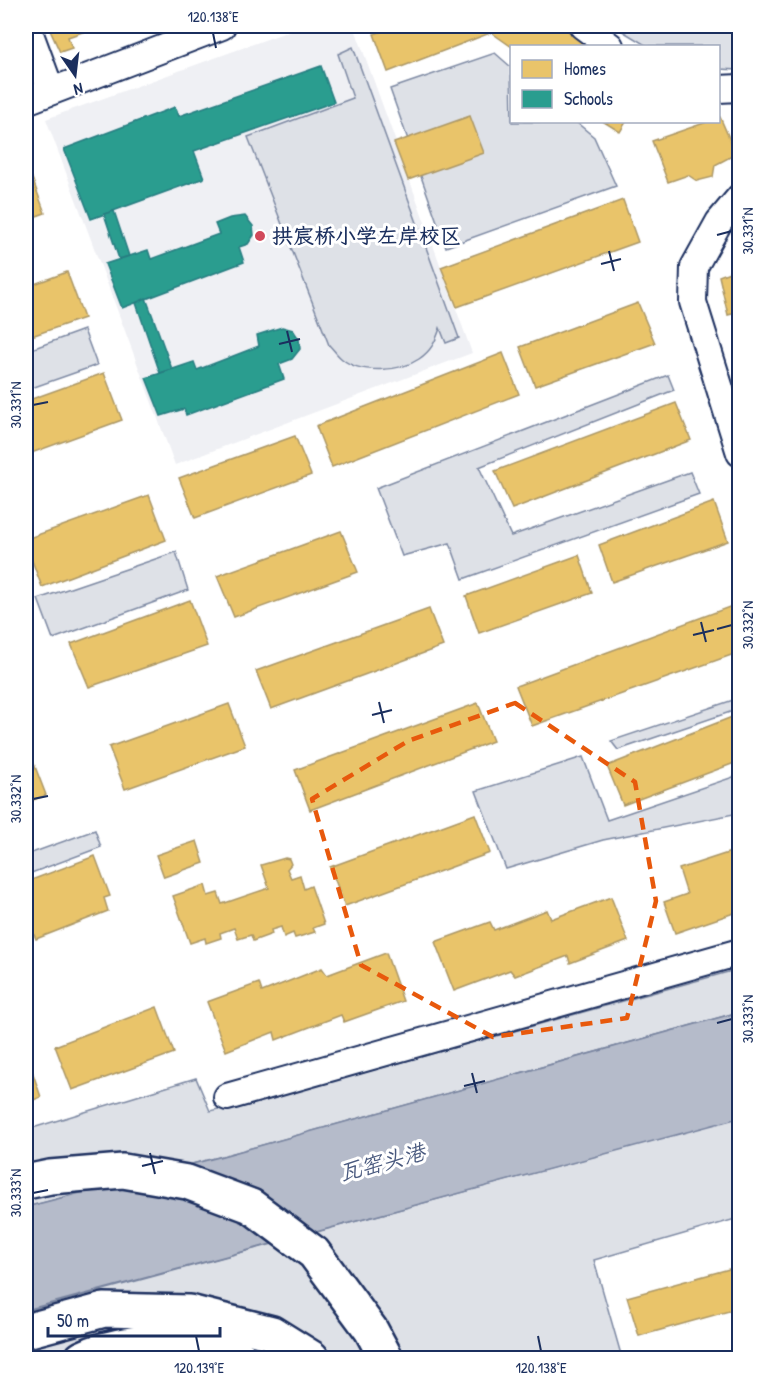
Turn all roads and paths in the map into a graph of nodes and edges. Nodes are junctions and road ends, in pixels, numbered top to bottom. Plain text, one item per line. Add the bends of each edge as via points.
1 (27, 26) edge
2 (222, 26) edge
3 (583, 26) edge
4 (609, 45) edge
5 (740, 88) edge
6 (720, 89) edge
7 (51, 91) junction
8 (26, 101) edge
9 (740, 197) edge
10 (740, 453) edge
11 (740, 952) edge
12 (227, 1097) dead end
13 (26, 1182) edge
14 (26, 1331) edge
15 (82, 1359) edge
16 (241, 1359) edge
17 (312, 1359) edge
18 (386, 1359) edge

1 - 7 street
2 - 7 street
3 - 4 street
5 - 6 street
7 - 8 street
9 - 10 street via 719,222 694,267 693,302
11 - 12 street
13 - 18 highway via 50,1176 123,1171 187,1182 251,1206 314,1253 370,1330
14 - 17 highway via 104,1310 189,1312 272,1333
15 - 16 highway via 124,1346 160,1341 190,1342

